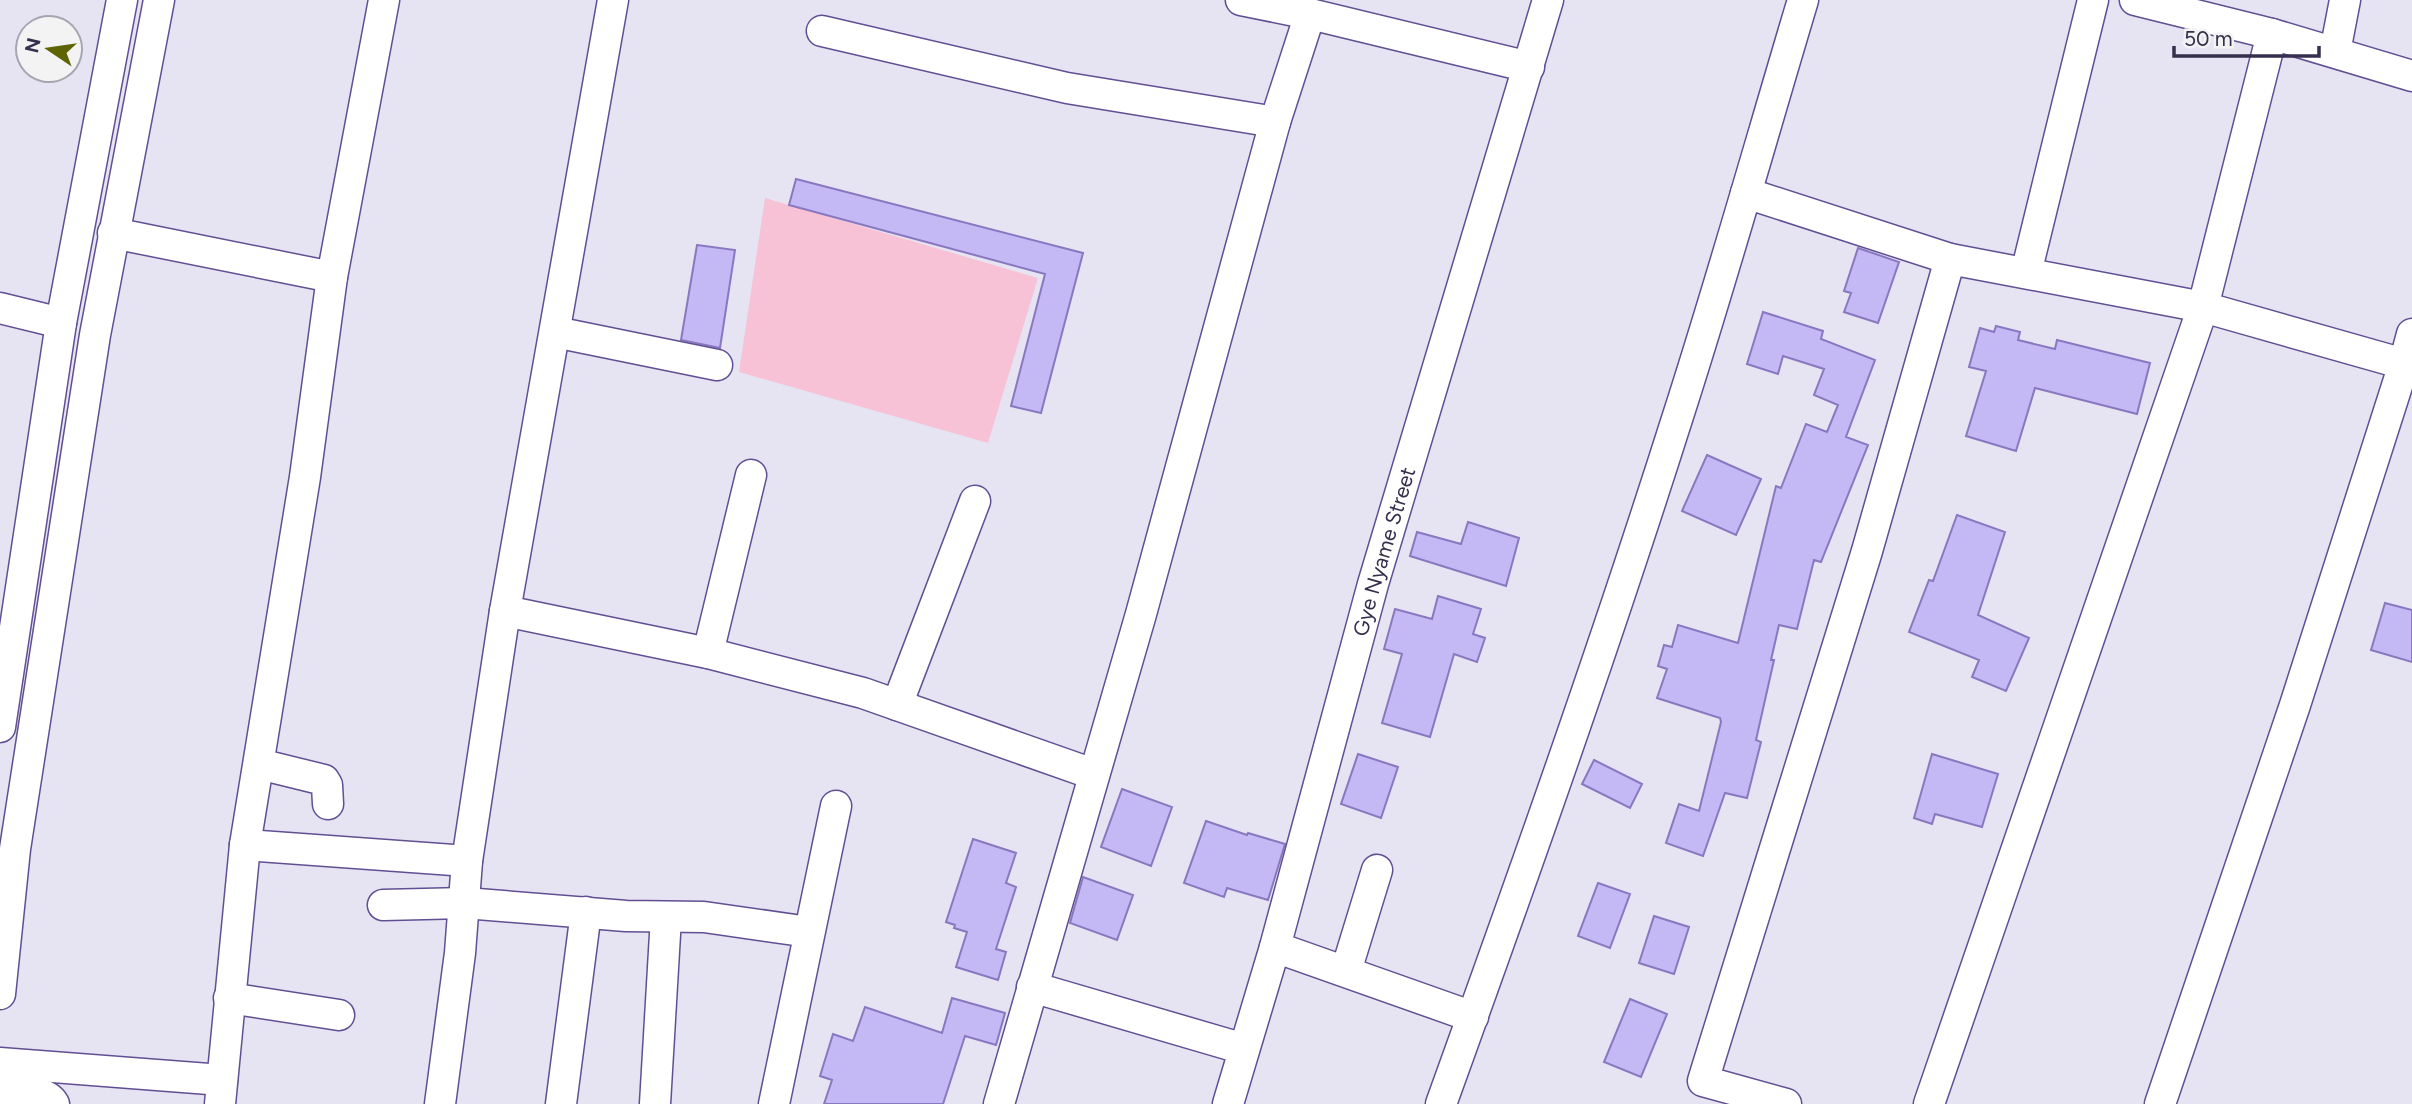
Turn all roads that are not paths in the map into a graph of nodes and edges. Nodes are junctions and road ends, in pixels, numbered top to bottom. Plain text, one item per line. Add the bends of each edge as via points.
1 (122, 0) edge
2 (159, 0) edge
3 (384, 0) edge
4 (613, 0) edge
5 (1241, 0) edge
6 (1548, 0) edge
7 (1803, 0) edge
8 (2093, 0) edge
9 (2136, 0) edge
10 (2345, 0) edge
11 (1310, 13) junction
12 (822, 31) dead end
13 (2272, 34) junction
14 (2335, 52) junction
15 (1529, 67) junction
16 (2412, 76) edge
17 (1275, 122) junction
18 (1746, 193) junction
19 (113, 233) junction
20 (1950, 259) junction
21 (2026, 273) junction
22 (332, 276) junction
23 (2203, 307) junction
24 (0, 308) edge
25 (61, 323) junction
26 (555, 331) junction
27 (2412, 334) edge
28 (717, 365) dead end
29 (2404, 365) junction
30 (751, 475) dead end
31 (975, 501) dead end
32 (10, 592) edge
33 (505, 611) junction
34 (708, 653) junction
35 (897, 705) junction
36 (0, 727) edge
37 (259, 764) junction
38 (1093, 774) junction
39 (328, 804) dead end
40 (836, 806) dead end
41 (245, 845) junction
42 (467, 861) junction
43 (1377, 870) dead end
44 (465, 903) junction
45 (383, 905) dead end
46 (586, 912) junction
47 (666, 917) junction
48 (809, 932) junction
49 (1275, 947) junction
50 (1346, 971) junction
51 (1032, 987) junction
52 (0, 994) edge
53 (229, 999) junction
54 (340, 1015) dead end
55 (1473, 1017) junction
56 (1244, 1049) junction
57 (0, 1063) edge
58 (0, 1092) edge
59 (221, 1092) edge
60 (1699, 1092) edge
61 (54, 1104) edge
62 (440, 1104) edge
63 (561, 1104) edge
64 (655, 1104) edge
65 (774, 1104) edge
66 (999, 1104) edge
67 (1228, 1104) edge
68 (1441, 1104) edge
69 (1786, 1104) edge
70 (1928, 1104) edge
71 (2160, 1104) edge

1 - 25 street
2 - 19 street
3 - 22 street
4 - 26 street
5 - 11 street
6 - 15 street, Gye Nyame Street
7 - 18 street
8 - 21 street
9 - 13 street
10 - 14 street
11 - 15 street
11 - 17 street
12 - 17 street via 1067,88
13 - 14 street
13 - 23 street
14 - 16 street
15 - 49 street, Gye Nyame Street via 1373,584
17 - 38 street
18 - 20 street
18 - 55 street via 1627,572
19 - 22 street
19 - 52 street via 15,849
20 - 21 street
20 - 60 street via 1867,551
21 - 23 street
22 - 37 street
23 - 29 street
23 - 70 street
24 - 25 street
25 - 32 street
26 - 28 street
26 - 33 street
27 - 29 street
29 - 71 street
30 - 34 street
31 - 35 street
32 - 36 street
33 - 34 street
33 - 42 street
34 - 35 street
35 - 38 street
37 - 39 street via 324,780
37 - 41 street
38 - 51 street
40 - 48 street
41 - 42 street
41 - 53 street
42 - 44 street
43 - 50 street
44 - 45 street
44 - 46 street
44 - 62 street
46 - 47 street
46 - 63 street
47 - 48 street
47 - 64 street
48 - 65 street
49 - 50 street
49 - 56 street, Gye Nyame Street
50 - 55 street
51 - 56 street
51 - 66 street
53 - 54 street
53 - 59 street
55 - 68 street
56 - 67 street, Gye Nyame Street
57 - 59 street
58 - 61 street via 42,1094
60 - 69 street

